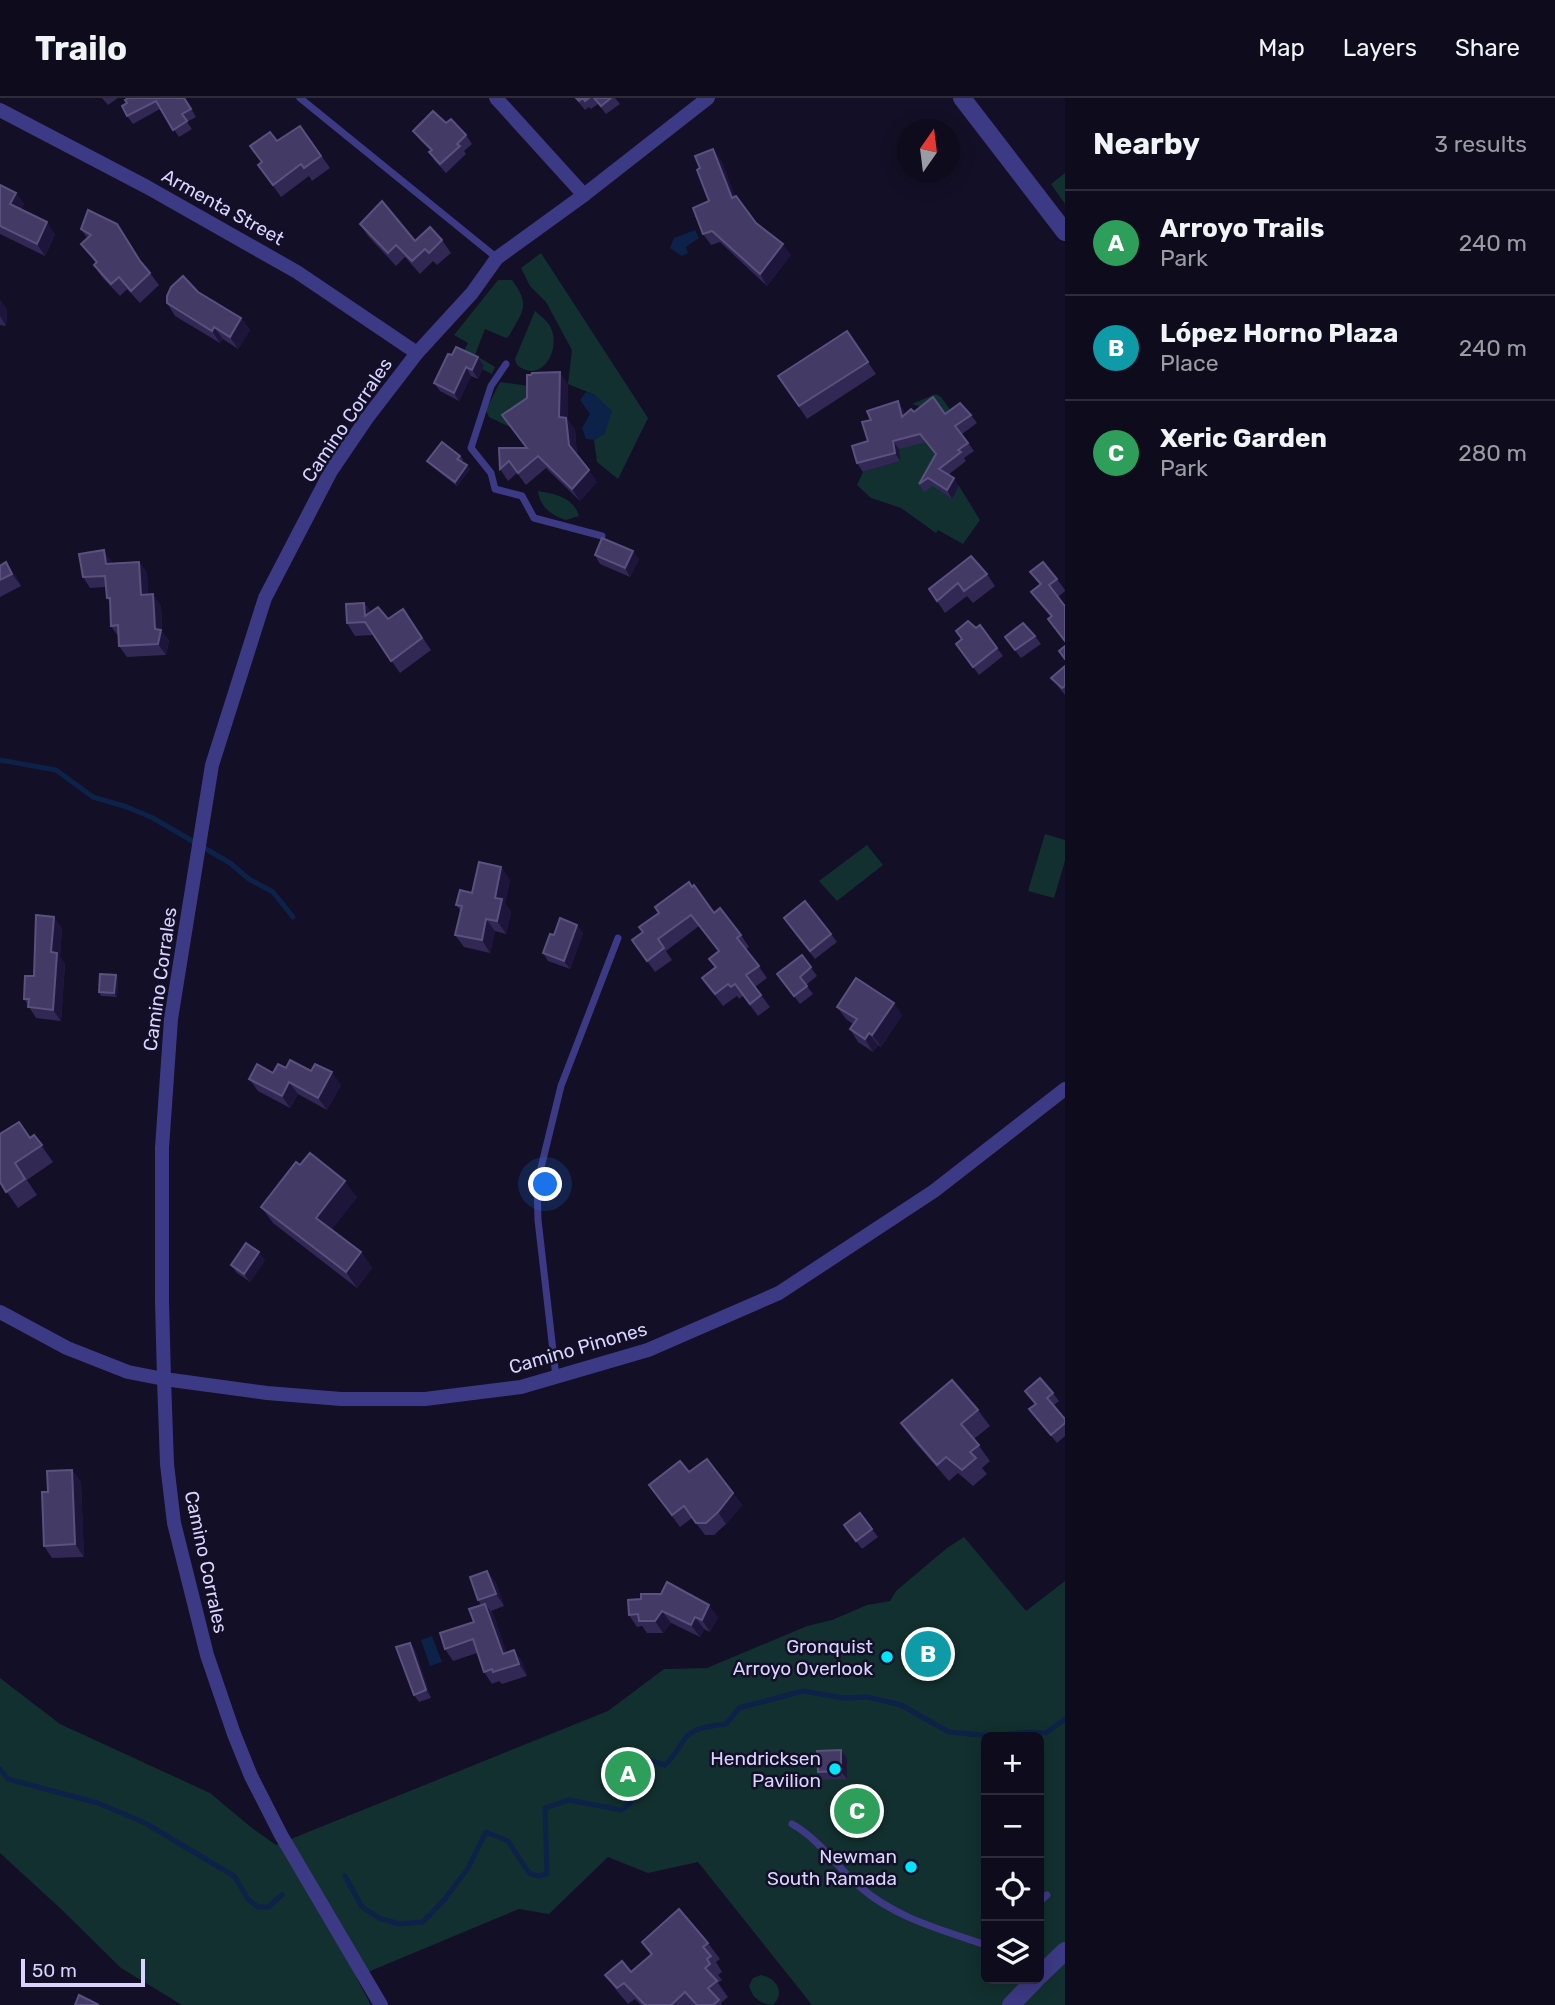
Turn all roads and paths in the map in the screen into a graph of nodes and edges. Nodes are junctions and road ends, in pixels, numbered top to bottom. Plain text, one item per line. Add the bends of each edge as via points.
1 (300, 98) edge
2 (496, 98) edge
3 (708, 98) edge
4 (962, 98) edge
5 (0, 110) edge
6 (584, 195) junction
7 (1065, 232) edge
8 (497, 258) junction
9 (417, 353) junction
10 (506, 364) dead end
11 (602, 536) edge
12 (618, 938) dead end
13 (1065, 1089) edge
14 (0, 1312) edge
15 (556, 1378) junction
16 (164, 1379) junction
17 (792, 1824) dead end
18 (1048, 1895) dead end
19 (1044, 1898) edge
20 (981, 1943) edge
21 (1065, 1951) edge
22 (1044, 1969) edge
23 (1029, 1984) edge
24 (381, 2005) edge
25 (1011, 2005) edge

1 - 8 lane
2 - 6 street
3 - 6 street, Camino Corrales
4 - 7 street
5 - 9 street, Armenta Street via 256,247
6 - 8 street, Camino Corrales
8 - 9 street, Camino Corrales
9 - 16 street, Camino Corrales via 331,471 265,598 212,765 172,1019 162,1148
10 - 11 lane via 491,386 471,448 491,473 495,489 522,496 534,518
12 - 15 lane via 561,1086 537,1184
13 - 15 street, Camino Pinones via 934,1191 779,1293 648,1350
14 - 16 street, Camino Pinones via 67,1348 128,1372
15 - 16 street, Camino Pinones via 504,1390 425,1399 267,1394
16 - 24 street, Camino Corrales via 174,1523 233,1734 281,1835
17 - 20 lane via 815,1840 877,1901 897,1913
18 - 19 lane
21 - 22 street
23 - 25 street

